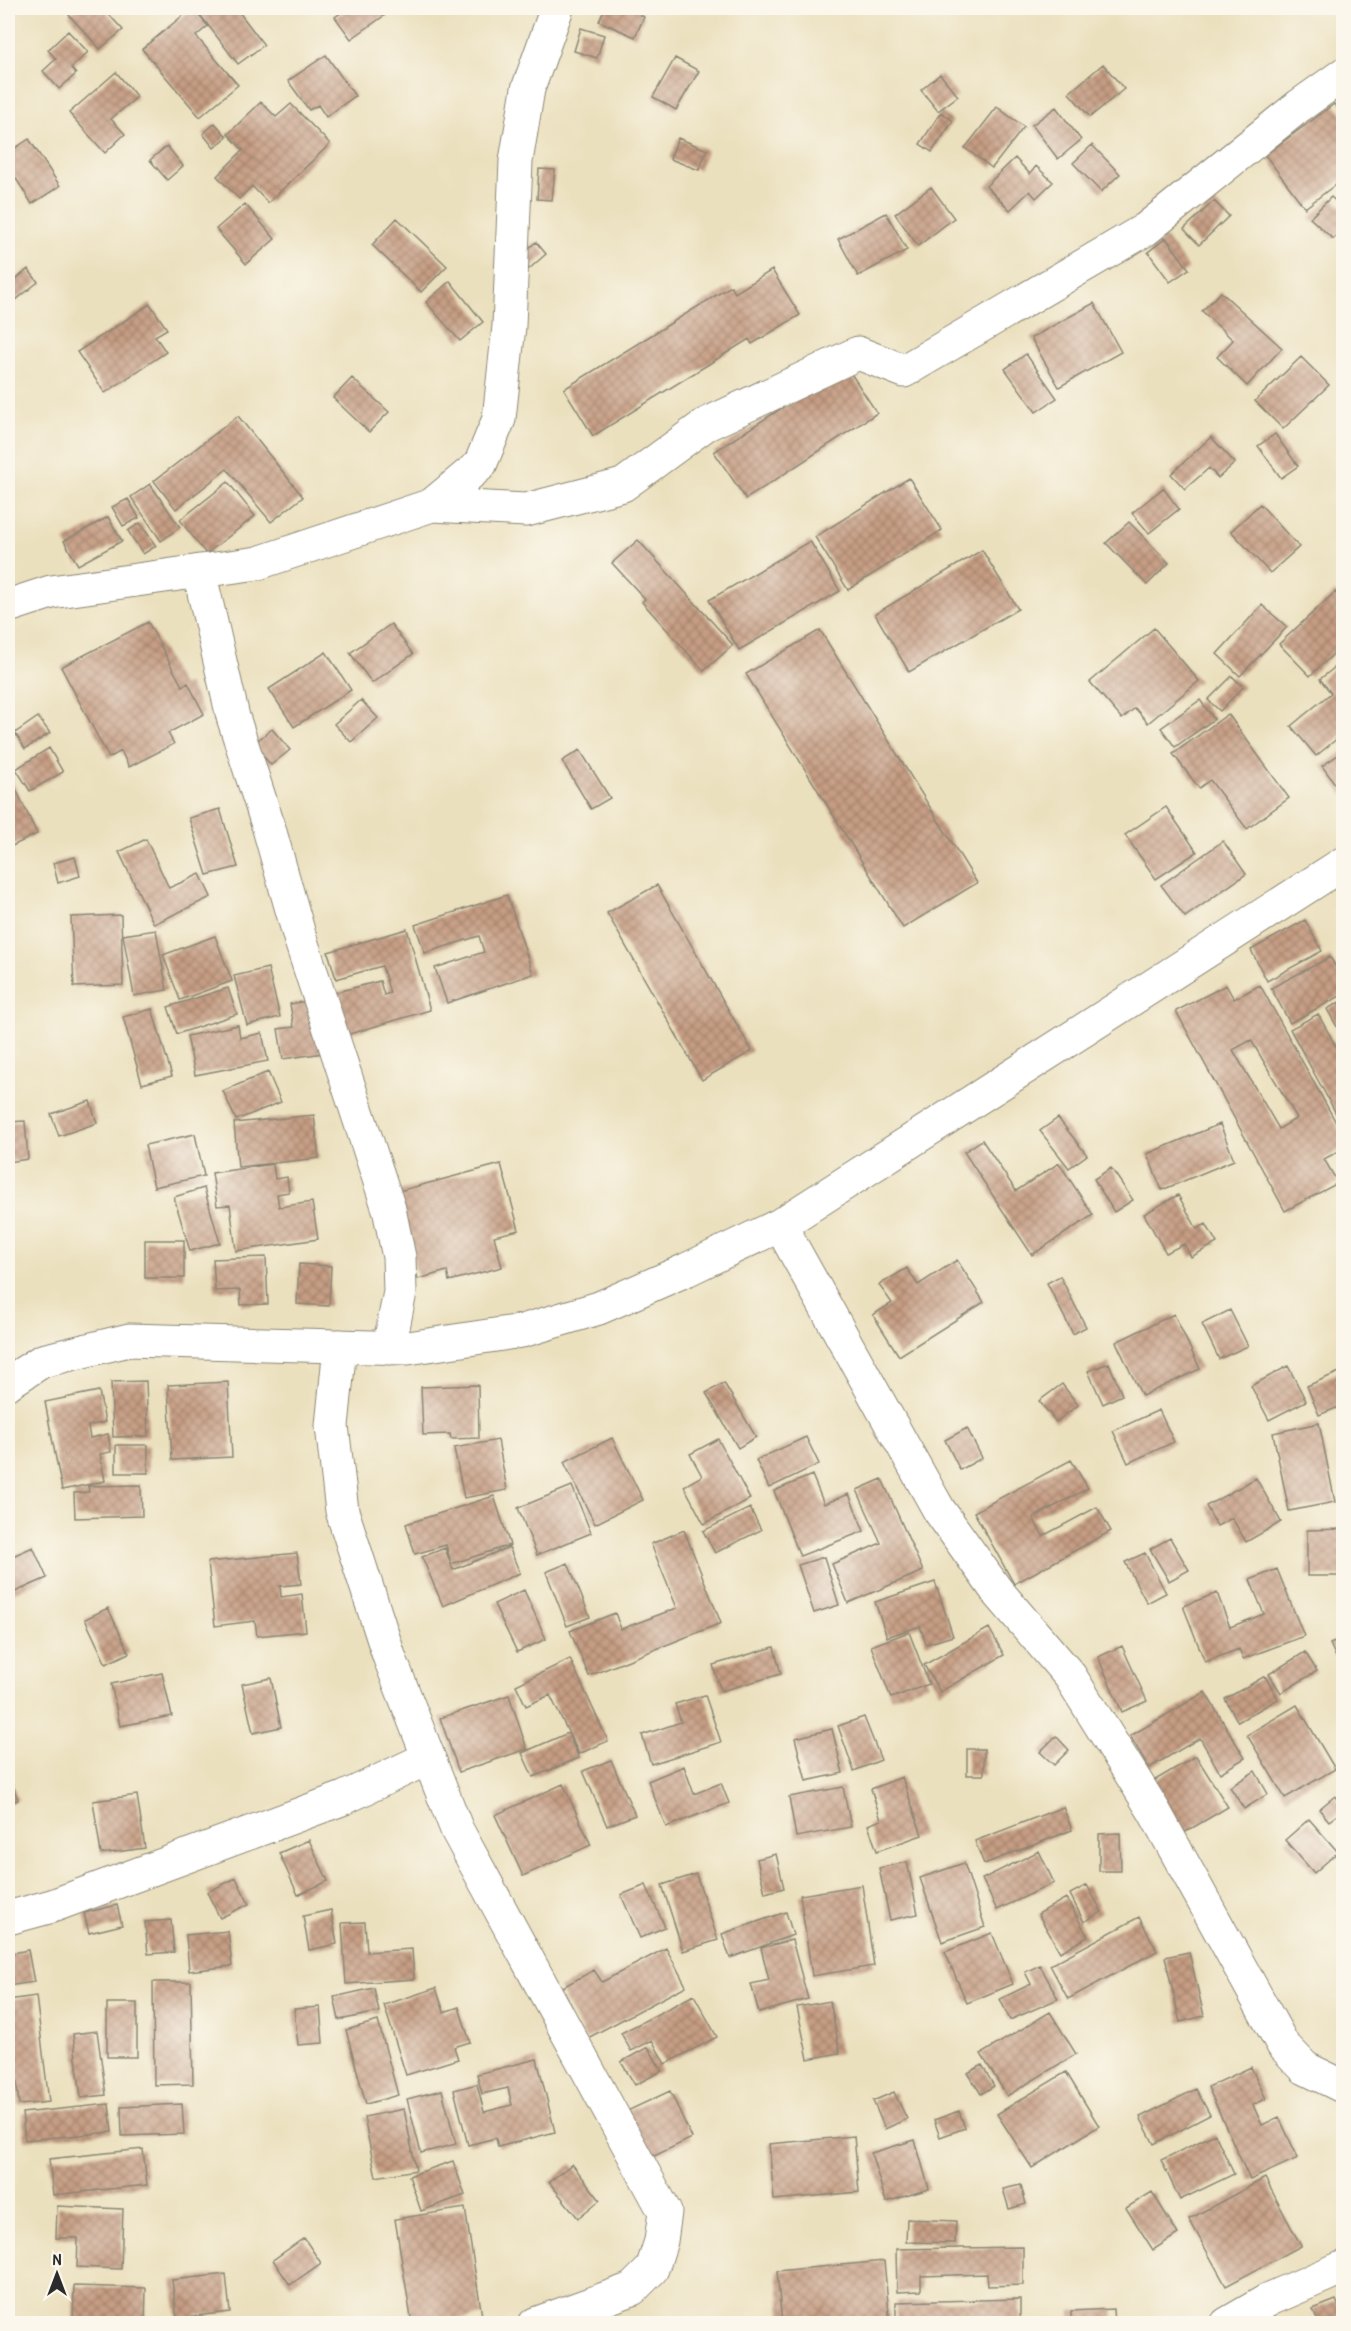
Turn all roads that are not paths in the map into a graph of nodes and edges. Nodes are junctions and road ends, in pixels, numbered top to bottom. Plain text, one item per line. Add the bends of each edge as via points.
1 (557, 8) edge
2 (1344, 74) edge
3 (432, 506) junction
4 (199, 571) junction
5 (8, 606) edge
6 (1344, 863) edge
7 (780, 1225) junction
8 (340, 1346) junction
9 (389, 1348) junction
10 (8, 1383) edge
11 (428, 1758) junction
12 (8, 1918) edge
13 (1344, 2087) edge
14 (1344, 2267) edge
15 (535, 2324) edge
16 (1227, 2324) edge

1 - 3 street via 528,89 516,161 509,326 498,419 480,465
2 - 3 street via 1146,229 904,371 858,353 705,425 623,485 526,510
3 - 4 street via 258,563
4 - 5 street via 51,592
4 - 9 street via 233,717 389,1209 399,1257 400,1292
6 - 7 street
7 - 9 street via 588,1311 522,1331
7 - 13 street via 939,1510 997,1591 1070,1676 1155,1811 1283,2045 1305,2068
8 - 9 street
8 - 10 street via 129,1340 42,1361
8 - 11 street via 332,1426 342,1511 389,1656
11 - 12 street via 344,1798 63,1902
11 - 15 street via 457,1830 665,2212 652,2269 632,2289
14 - 16 street via 1270,2299

